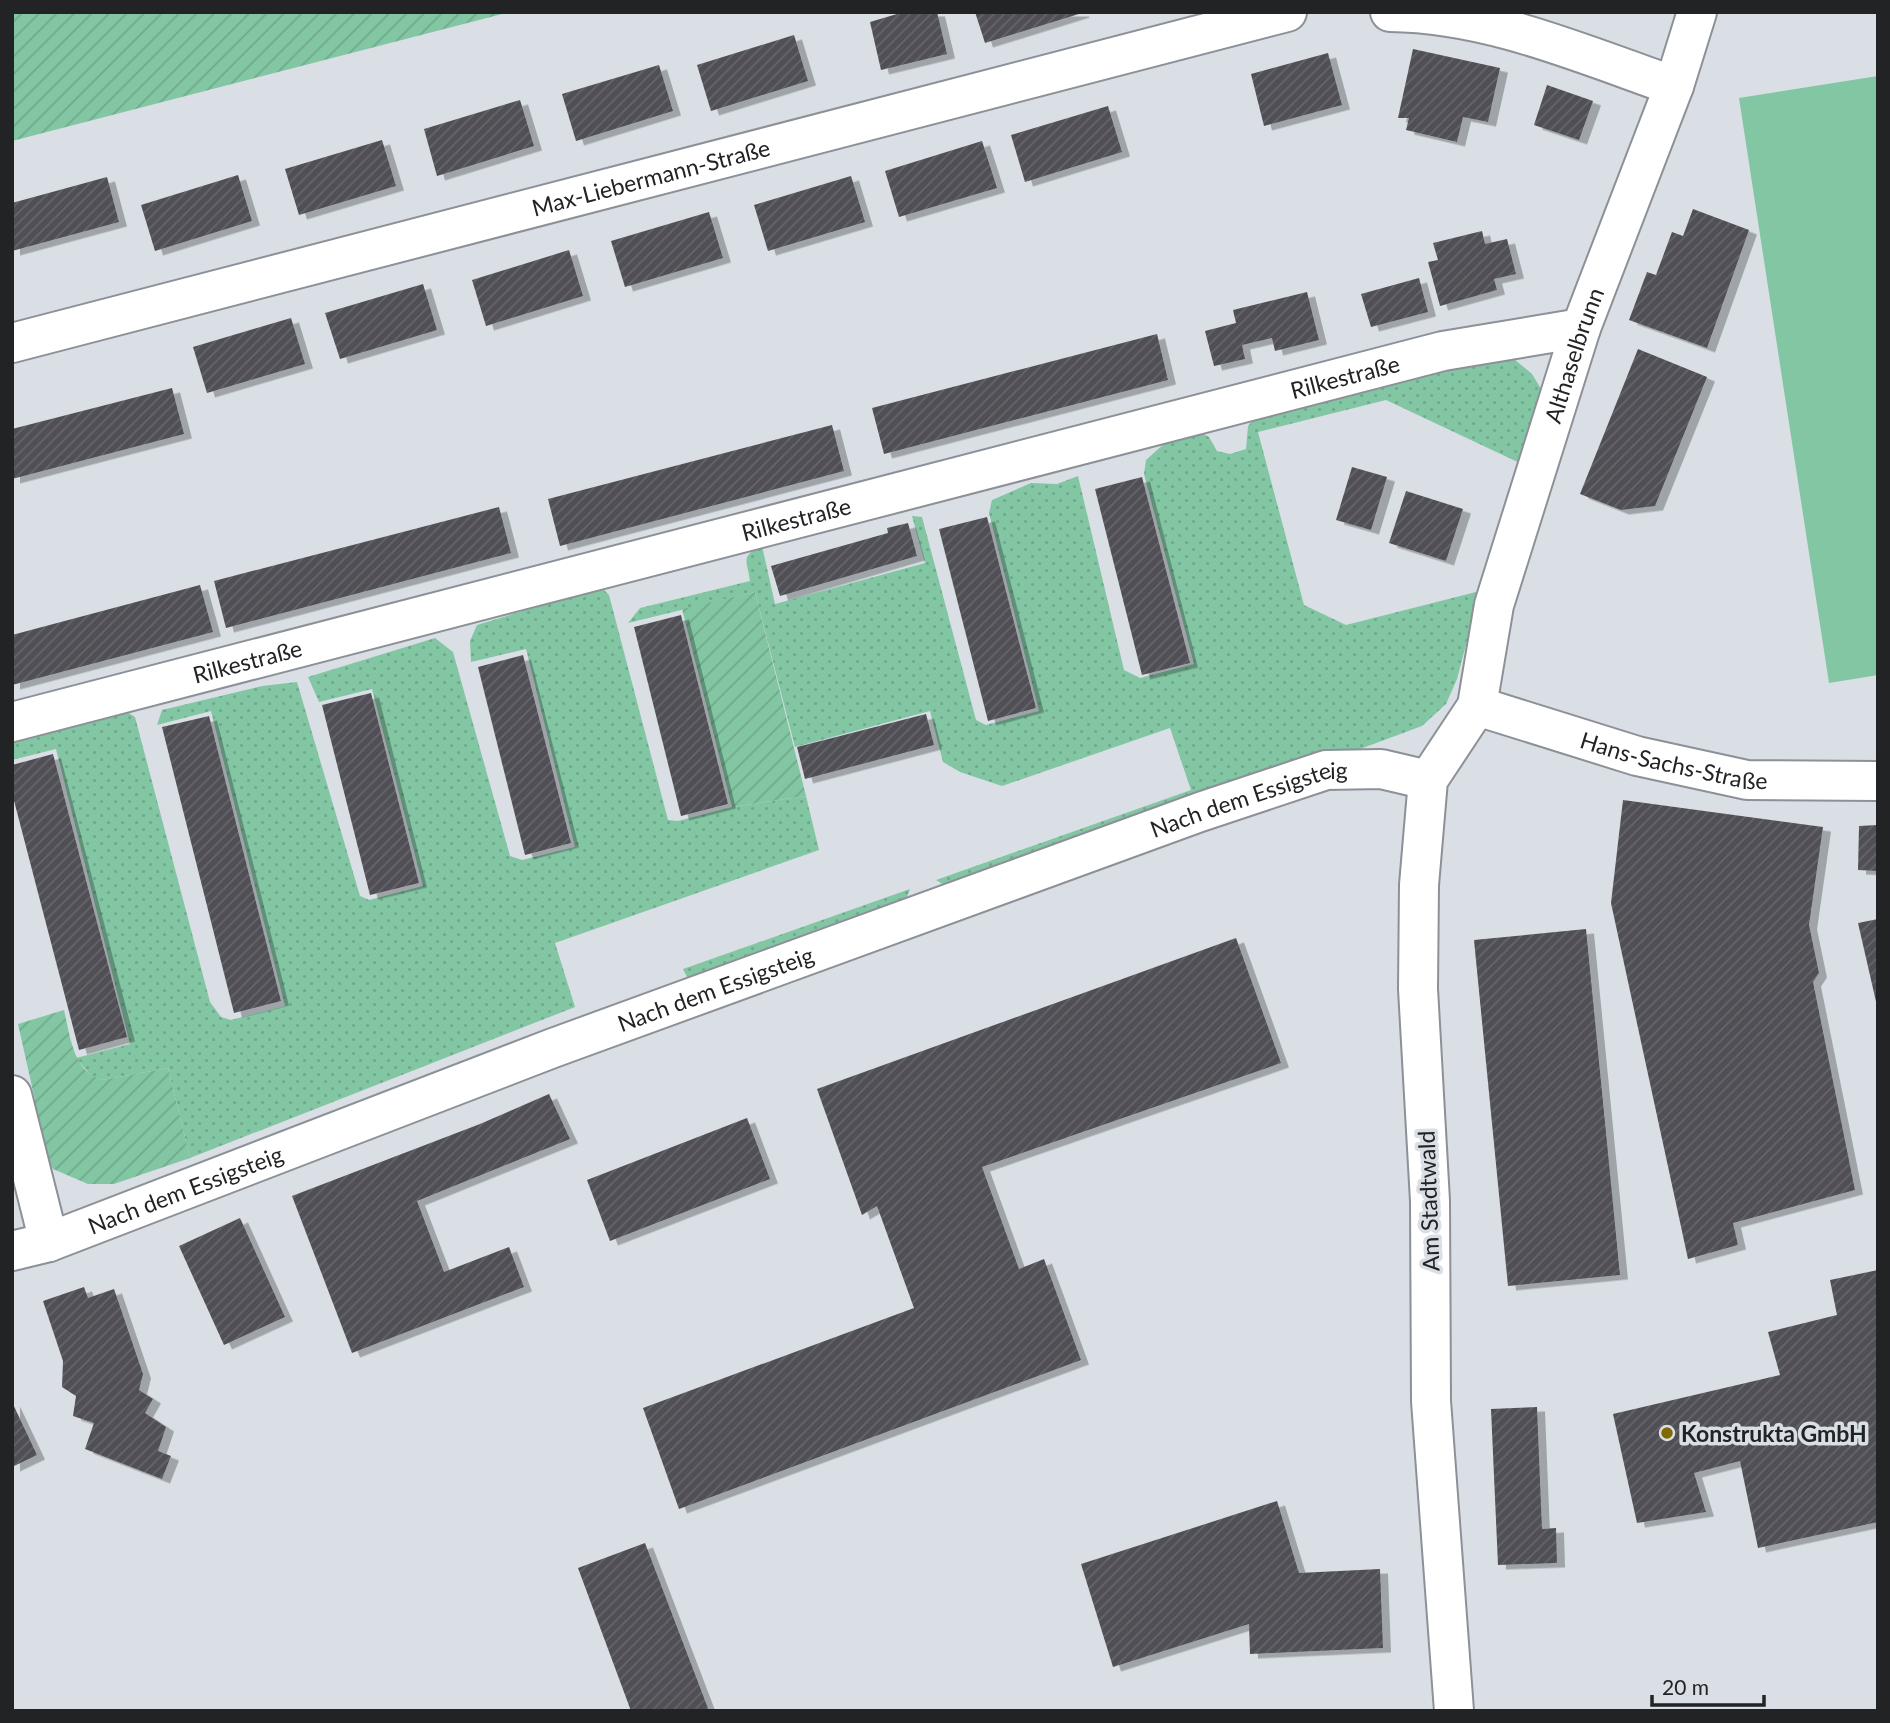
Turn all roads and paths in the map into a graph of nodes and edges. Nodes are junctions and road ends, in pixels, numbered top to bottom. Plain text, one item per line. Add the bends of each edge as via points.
1 (1287, 12) edge
2 (1390, 12) edge
3 (1697, 12) edge
4 (1674, 86) junction
5 (1581, 328) junction
6 (12, 342) edge
7 (1477, 706) junction
8 (12, 722) edge
9 (1428, 780) junction
10 (1878, 781) edge
11 (12, 1095) edge
12 (49, 1242) junction
13 (12, 1251) edge
14 (1454, 1711) edge

1 - 6 street, Max-Liebermann-Straße
2 - 4 street via 1420,12 1517,31
3 - 4 street, Althaselbrunn
4 - 5 street, Althaselbrunn
5 - 7 street, Althaselbrunn via 1494,605
5 - 8 street, Rilkestraße via 1443,351
7 - 9 street, Am Stadtwald
7 - 10 street, Hans-Sachs-Straße via 1637,756 1747,780
9 - 12 street, Nach dem Essigsteig via 1381,769 1326,770 1200,812 553,1048
9 - 14 street, Am Stadtwald via 1419,885 1418,989 1430,1201 1431,1401
11 - 12 street
12 - 13 street, Nach dem Essigsteig

